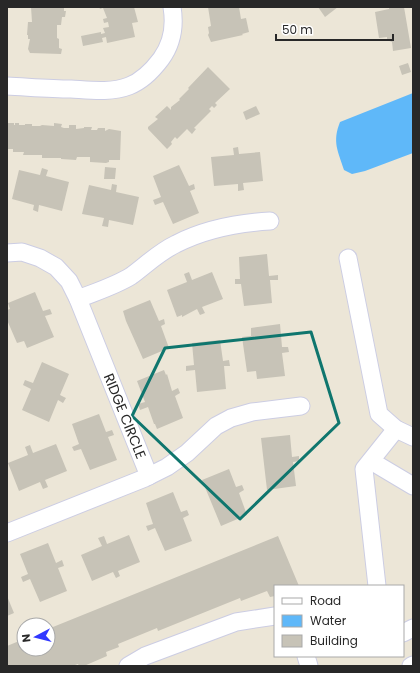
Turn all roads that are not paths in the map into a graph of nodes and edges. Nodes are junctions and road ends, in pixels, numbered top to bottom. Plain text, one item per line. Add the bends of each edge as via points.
1 (172, 7) edge
2 (7, 86) edge
3 (270, 221) dead end
4 (7, 253) edge
5 (348, 258) dead end
6 (78, 299) junction
7 (301, 406) dead end
8 (396, 429) junction
9 (413, 437) edge
10 (371, 461) junction
11 (149, 476) junction
12 (413, 486) edge
13 (7, 533) edge
14 (377, 585) edge
15 (274, 616) edge
16 (413, 628) edge
17 (404, 632) edge
18 (128, 666) edge

1 - 2 street via 173,29 165,54 153,70 131,85 98,91
3 - 6 street via 245,222 189,238 175,244 114,285
4 - 6 street, RIDGE CIRCLE via 22,252 56,267
5 - 8 street via 379,414
6 - 11 street, RIDGE CIRCLE
7 - 11 street via 252,412 231,418 216,426 187,453
8 - 9 street
8 - 10 street
10 - 12 street
10 - 14 street via 364,468
11 - 13 street, RIDGE CIRCLE
15 - 18 street via 236,622 145,656
16 - 17 street

